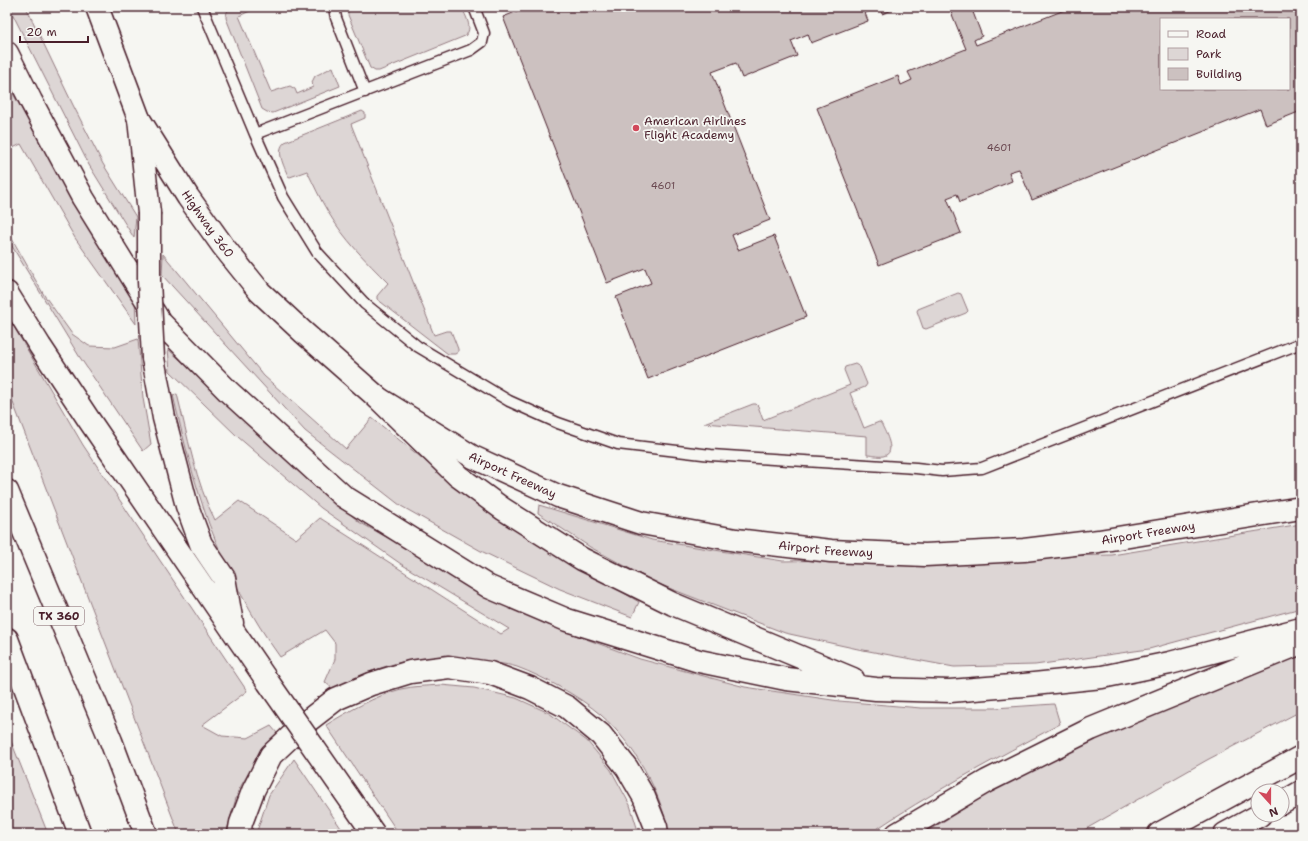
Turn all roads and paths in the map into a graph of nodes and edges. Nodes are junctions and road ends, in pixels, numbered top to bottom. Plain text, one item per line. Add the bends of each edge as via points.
1 (97, 7) edge
2 (202, 7) edge
3 (334, 7) edge
4 (474, 7) edge
5 (7, 53) edge
6 (365, 92) junction
7 (139, 119) junction
8 (255, 134) junction
9 (7, 293) edge
10 (1301, 343) edge
11 (378, 398) junction
12 (7, 491) edge
13 (1301, 508) edge
14 (1301, 629) edge
15 (233, 630) junction
16 (7, 639) edge
17 (1301, 643) edge
18 (876, 689) junction
19 (1301, 757) edge
20 (1301, 792) edge
21 (1290, 798) edge
22 (1250, 820) edge
23 (80, 834) edge
24 (146, 834) edge
25 (239, 834) edge
26 (374, 834) edge
27 (657, 834) edge
28 (897, 834) edge
29 (1159, 834) edge
30 (1225, 834) edge

1 - 7 main road, Highway 360
2 - 8 lane
3 - 6 lane
4 - 6 lane via 484,33 482,42 471,50
5 - 18 main road via 83,198 160,322 229,392 344,496 489,587 567,620 699,661 786,679
6 - 8 lane
7 - 11 main road, Highway 360 via 188,197 260,292
7 - 15 main road, bridge via 149,213 153,358 164,418 186,506 201,544 224,578
8 - 10 lane via 283,197 317,252 365,304 416,346 509,402 618,444 711,455 942,471 982,468
9 - 15 main road via 89,420
11 - 13 main road, Airport Freeway via 474,456 558,496 642,523 736,540 831,551 933,555 1024,550 1099,541
11 - 18 main road via 458,476 503,510 582,559 673,604
12 - 24 main road, TX 360 via 111,741
14 - 18 main road via 1170,664 1102,676 950,691
15 - 26 main road, bridge
16 - 23 main road
17 - 28 main road via 1091,729 988,781
19 - 29 main road
20 - 21 main road
22 - 30 main road
25 - 27 main road via 252,791 271,755 305,723 336,699 371,684 410,672 449,667 490,673 530,688 567,707 601,735 627,768 644,797

